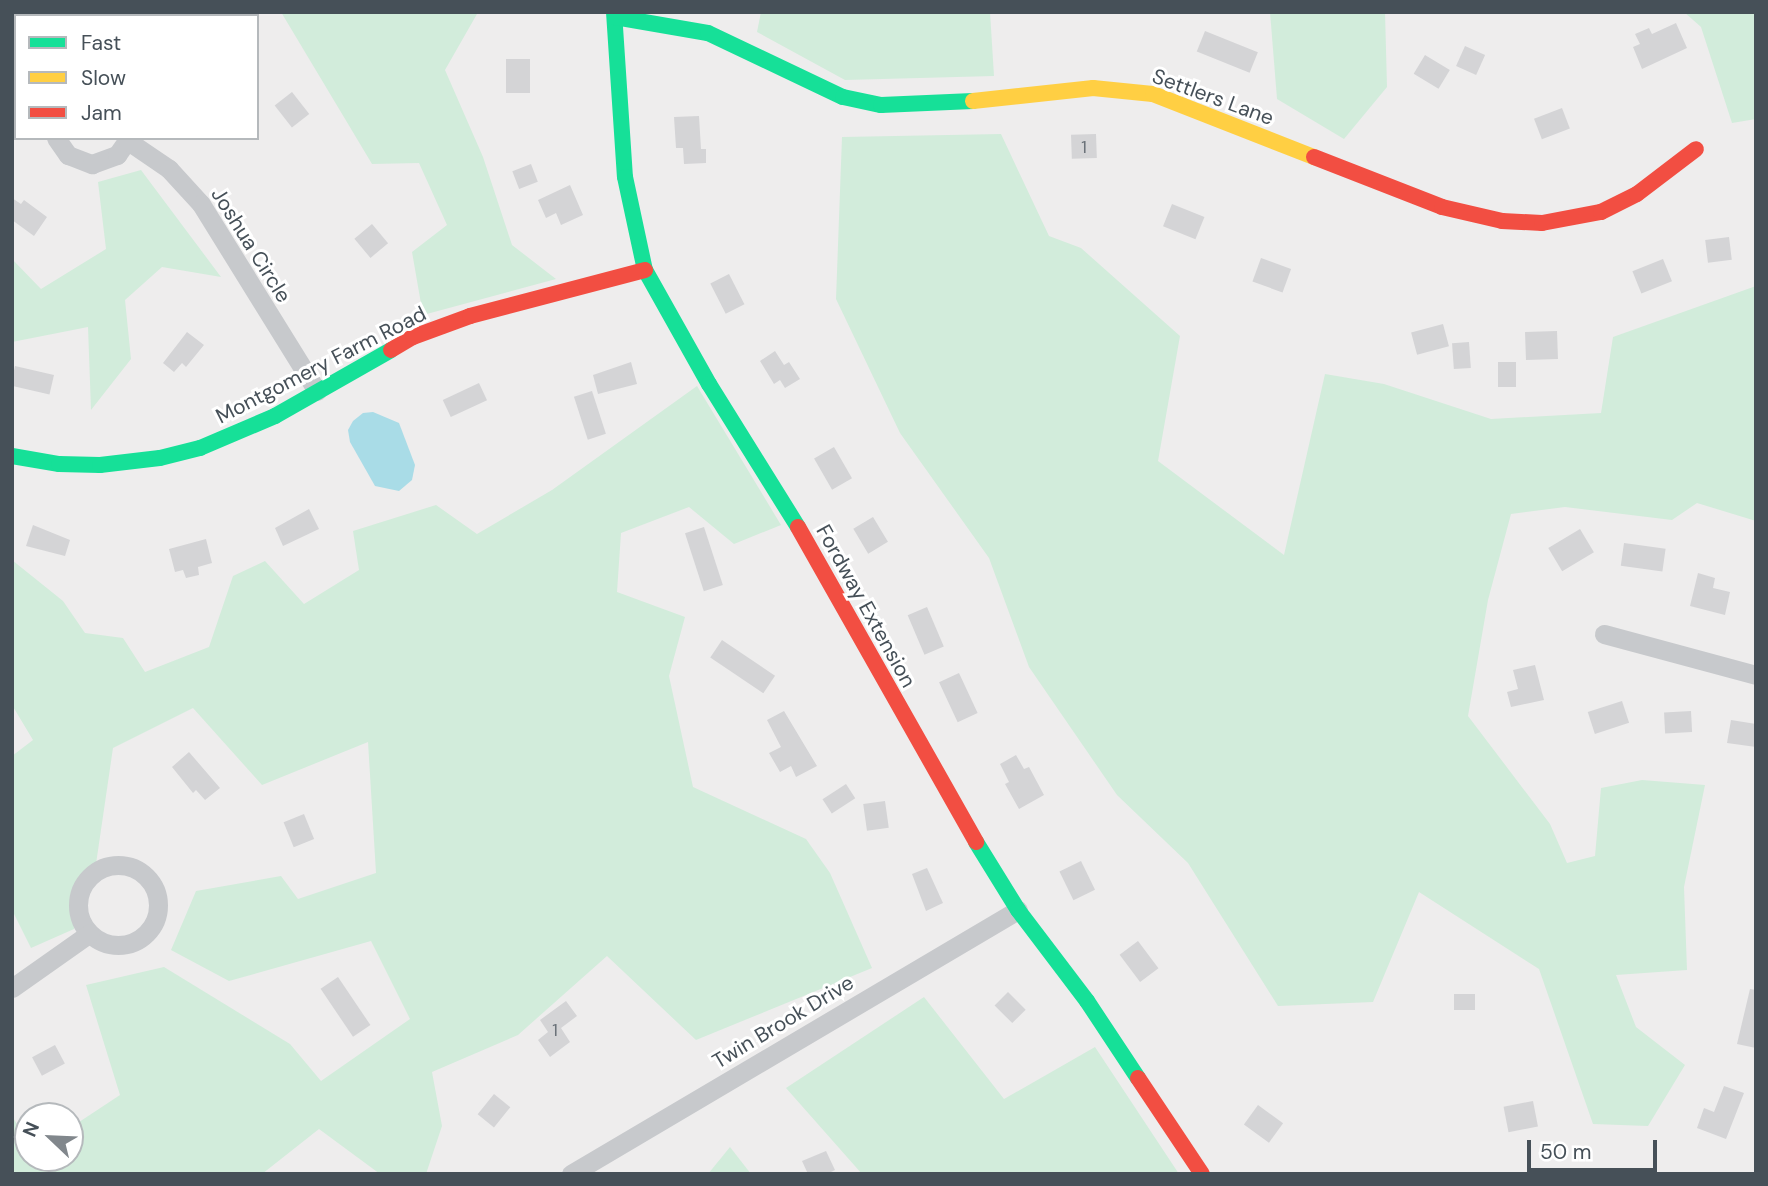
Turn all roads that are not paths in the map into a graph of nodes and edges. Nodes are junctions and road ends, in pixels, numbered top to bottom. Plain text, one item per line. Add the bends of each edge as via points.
1 (615, 14) edge
2 (57, 140) edge
3 (128, 140) edge
4 (1696, 149) dead end
5 (645, 270) junction
6 (317, 391) junction
7 (12, 456) edge
8 (1604, 634) dead end
9 (1756, 675) edge
10 (1018, 910) junction
11 (90, 933) junction
12 (12, 988) edge
13 (571, 1174) edge
14 (1202, 1174) edge

1 - 4 street, Settlers Lane via 708,33 832,93 881,105 932,105 1093,88 1153,94 1442,207 1502,221 1542,223 1601,212 1637,194
1 - 5 street, Fordway Extension via 625,177
2 - 3 street, Joshua Circle via 68,155 92,164 109,160
3 - 6 street, Joshua Circle via 169,169 201,204
5 - 6 street, Montgomery Farm Road via 470,316 413,337
5 - 10 street, Fordway Extension
6 - 7 street, Montgomery Farm Road via 238,434 160,458 100,465
8 - 9 street
10 - 13 street, Twin Brook Drive
10 - 14 street, Fordway Extension via 1087,1001
11 - 11 street via 78,910 88,877 120,865 144,875 154,888 157,905 154,921 144,935 120,944 104,942
11 - 12 street

